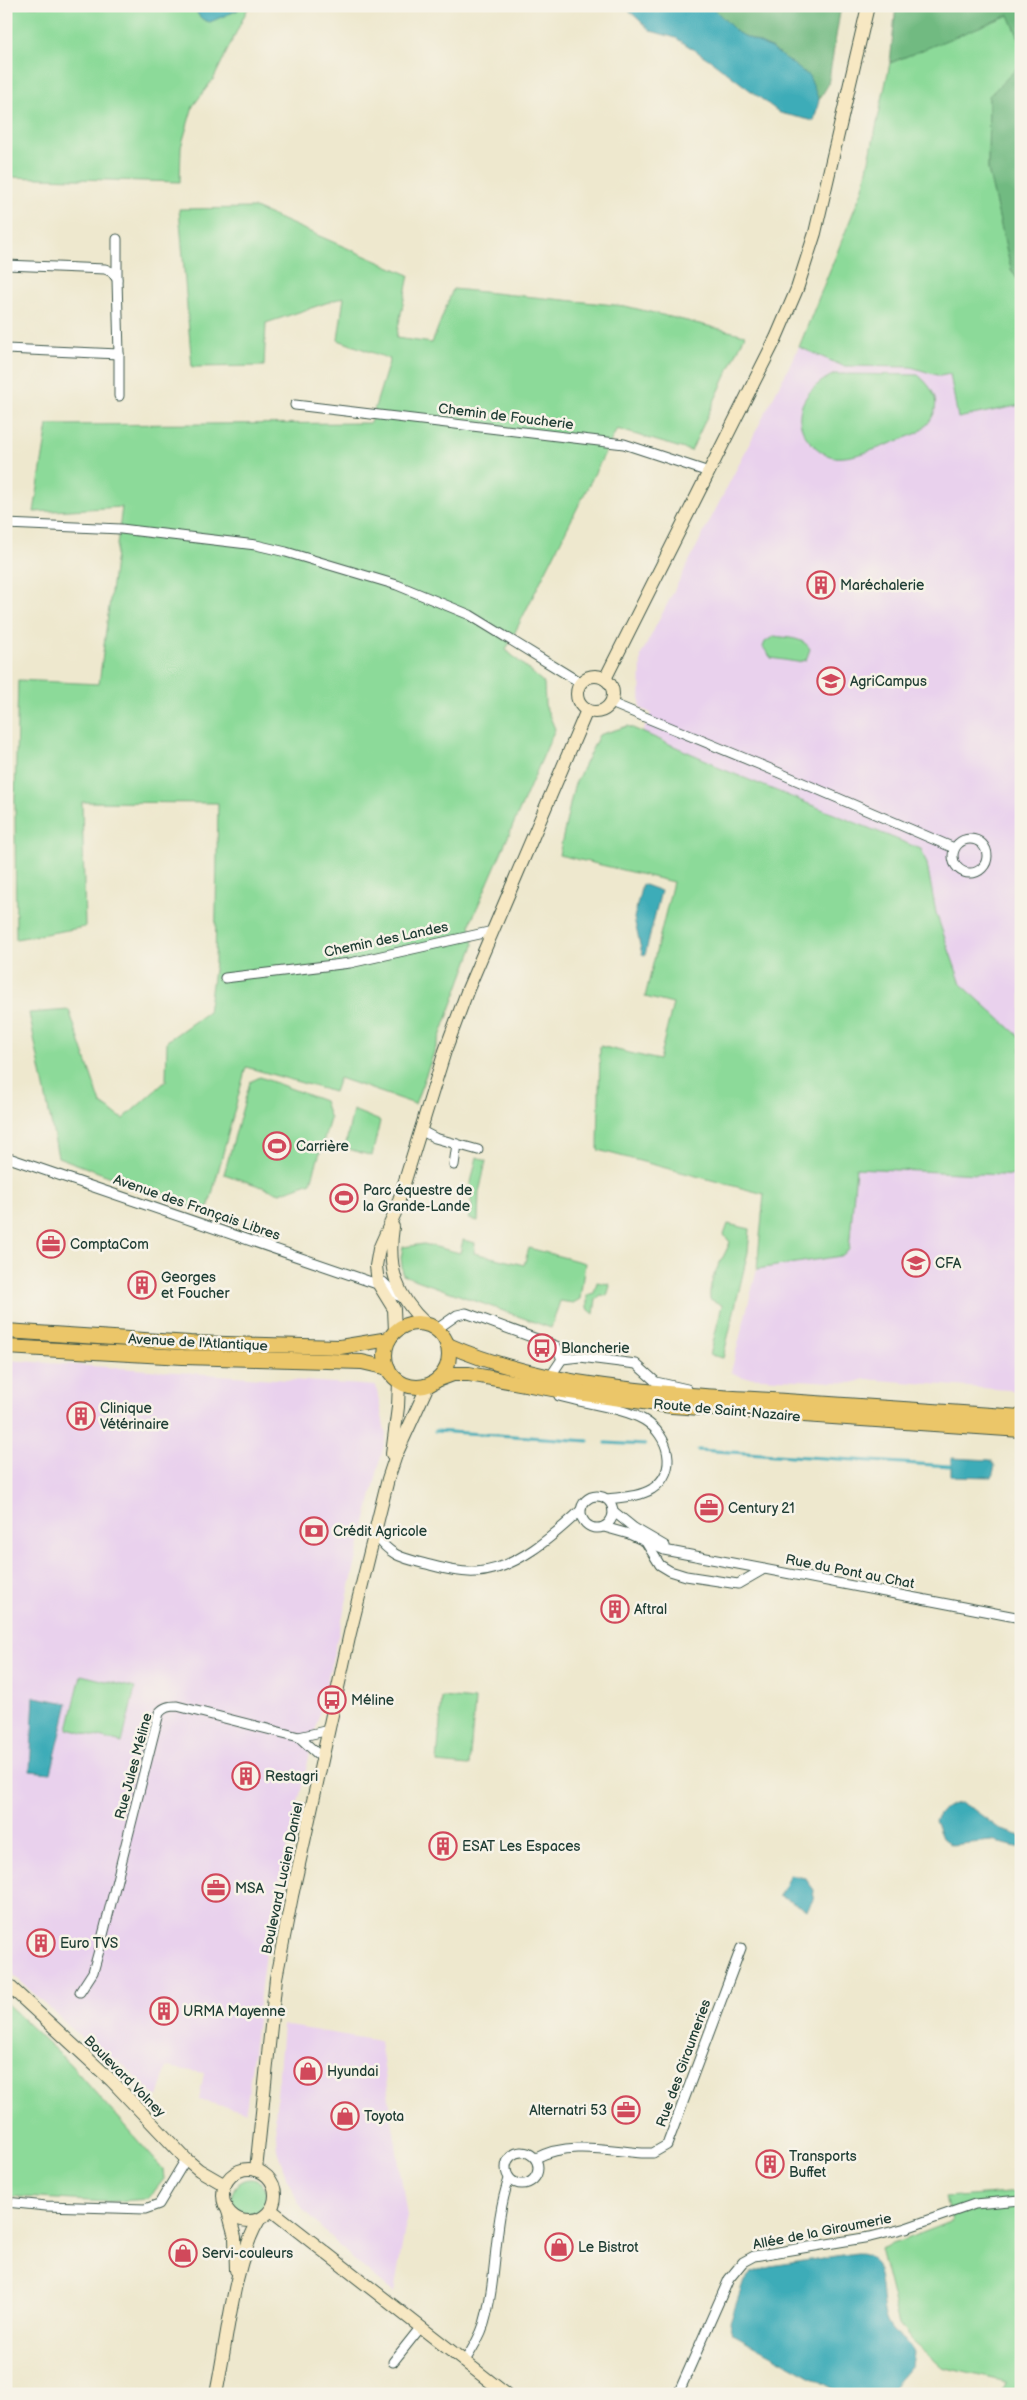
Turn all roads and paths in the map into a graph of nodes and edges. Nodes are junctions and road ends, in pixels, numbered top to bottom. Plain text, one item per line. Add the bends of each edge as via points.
1 (868, 6) edge
2 (117, 239) dead end
3 (6, 265) edge
4 (117, 279) junction
5 (6, 349) edge
6 (119, 354) junction
7 (119, 396) dead end
8 (295, 405) dead end
9 (709, 472) junction
10 (6, 524) edge
11 (605, 679) junction
12 (581, 683) junction
13 (611, 703) junction
14 (587, 710) junction
15 (954, 848) junction
16 (493, 931) junction
17 (225, 978) dead end
18 (420, 1130) junction
19 (457, 1144) junction
20 (478, 1150) dead end
21 (6, 1157) edge
22 (454, 1164) dead end
23 (395, 1213) junction
24 (378, 1283) junction
25 (404, 1299) junction
26 (432, 1327) junction
27 (6, 1331) edge
28 (392, 1335) junction
29 (448, 1345) junction
30 (6, 1347) edge
31 (562, 1359) junction
32 (388, 1368) junction
33 (550, 1377) junction
34 (399, 1382) junction
35 (508, 1382) junction
36 (433, 1383) junction
37 (731, 1398) junction
38 (1021, 1417) edge
39 (1021, 1430) edge
40 (388, 1479) junction
41 (607, 1499) junction
42 (580, 1511) junction
43 (614, 1511) junction
44 (604, 1527) junction
45 (375, 1534) junction
46 (647, 1544) junction
47 (674, 1551) junction
48 (764, 1569) junction
49 (1021, 1618) edge
50 (329, 1730) junction
51 (299, 1737) junction
52 (323, 1760) junction
53 (741, 1948) dead end
54 (6, 1983) edge
55 (80, 1992) dead end
56 (536, 2158) junction
57 (186, 2160) junction
58 (256, 2170) junction
59 (509, 2179) junction
60 (225, 2185) junction
61 (1021, 2200) edge
62 (6, 2202) edge
63 (271, 2210) junction
64 (228, 2211) junction
65 (259, 2220) junction
66 (236, 2285) junction
67 (420, 2328) junction
68 (393, 2362) dead end
69 (464, 2362) junction
70 (216, 2394) edge
71 (506, 2394) edge
72 (678, 2394) edge

1 - 9 street via 815,233 797,289
2 - 4 street
3 - 4 street via 105,268
4 - 6 street
5 - 6 street
6 - 7 street
8 - 9 street, Chemin de Foucherie via 624,444
9 - 11 street
10 - 12 street via 121,529 256,545 286,552 397,585 470,615
11 - 12 street via 595,676
11 - 13 street via 612,688
12 - 14 street via 578,698
13 - 14 street via 603,711
13 - 15 street
14 - 16 street
15 - 15 street via 953,860 964,873 976,873 985,866 988,855 979,841 963,840
16 - 17 street, Chemin des Landes via 350,963
16 - 18 street via 445,1051
18 - 19 street
18 - 23 street
19 - 20 street
19 - 22 street
21 - 24 street, Avenue des Français Libres
23 - 24 street via 379,1249
23 - 25 street via 390,1258 392,1272
24 - 25 street, Avenue des Français Libres via 383,1282
24 - 28 street via 394,1309
25 - 26 street via 416,1315
26 - 28 main road via 408,1324
26 - 29 main road
26 - 31 street via 466,1313 556,1346
27 - 28 main road, Avenue de l'Atlantique via 190,1343 340,1347
28 - 32 main road via 386,1348
29 - 33 main road, Route de Saint-Nazaire via 474,1357
29 - 36 main road via 448,1364
30 - 32 main road, Avenue de l'Atlantique via 183,1358 362,1362
31 - 33 street
31 - 37 street via 580,1357 636,1364 656,1382
32 - 34 main road
33 - 37 main road, Route de Saint-Nazaire
34 - 36 main road via 409,1386
34 - 40 street, Boulevard Lucien Daniel
35 - 36 main road, Route de Saint-Nazaire via 453,1374
35 - 39 main road, Route de Saint-Nazaire via 672,1406
35 - 41 street via 628,1414 659,1431 667,1446 669,1460 660,1482 651,1490
36 - 40 street, Boulevard Lucien Daniel via 396,1455
37 - 38 main road, Route de Saint-Nazaire
40 - 45 street, Boulevard Lucien Daniel
41 - 42 street via 593,1496 586,1500
41 - 43 street
42 - 44 street via 585,1523 597,1529
42 - 45 street via 520,1557 488,1571 458,1572 392,1554
43 - 44 street via 609,1524
43 - 47 street via 634,1528
44 - 46 street, Rue du Pont au Chat via 629,1534
45 - 50 street, Boulevard Lucien Daniel
46 - 47 street, Rue du Pont au Chat
46 - 48 street via 660,1565 686,1576 738,1584
47 - 48 street, Rue du Pont au Chat
48 - 49 street, Rue du Pont au Chat
50 - 51 street, Rue Jules Méline
50 - 52 street, Boulevard Lucien Daniel
51 - 52 street
51 - 55 street, Rue Jules Méline via 177,1706 168,1706 159,1713 100,1947 92,1972
52 - 58 street, Boulevard Lucien Daniel via 276,1978
53 - 56 street, Rue des Giraumeries via 667,2145 653,2153 566,2148 549,2151
54 - 57 street, Boulevard Volney via 110,2080
56 - 59 street via 539,2168 536,2178 528,2184 518,2184
56 - 59 street via 527,2152 516,2152 508,2159
57 - 60 street, Boulevard Volney
57 - 62 street via 160,2204 145,2209
58 - 60 street via 241,2170
58 - 63 street via 270,2179 274,2186
59 - 69 street via 501,2203 493,2278 484,2323
60 - 64 street via 223,2194
61 - 72 street, Allée de la Giraumerie via 975,2204 906,2228 754,2256 743,2262 729,2279
63 - 65 street
63 - 67 street
64 - 65 street via 245,2221
64 - 66 street via 235,2237
65 - 66 street via 248,2242
66 - 70 street
67 - 68 street
67 - 69 street
69 - 71 street

